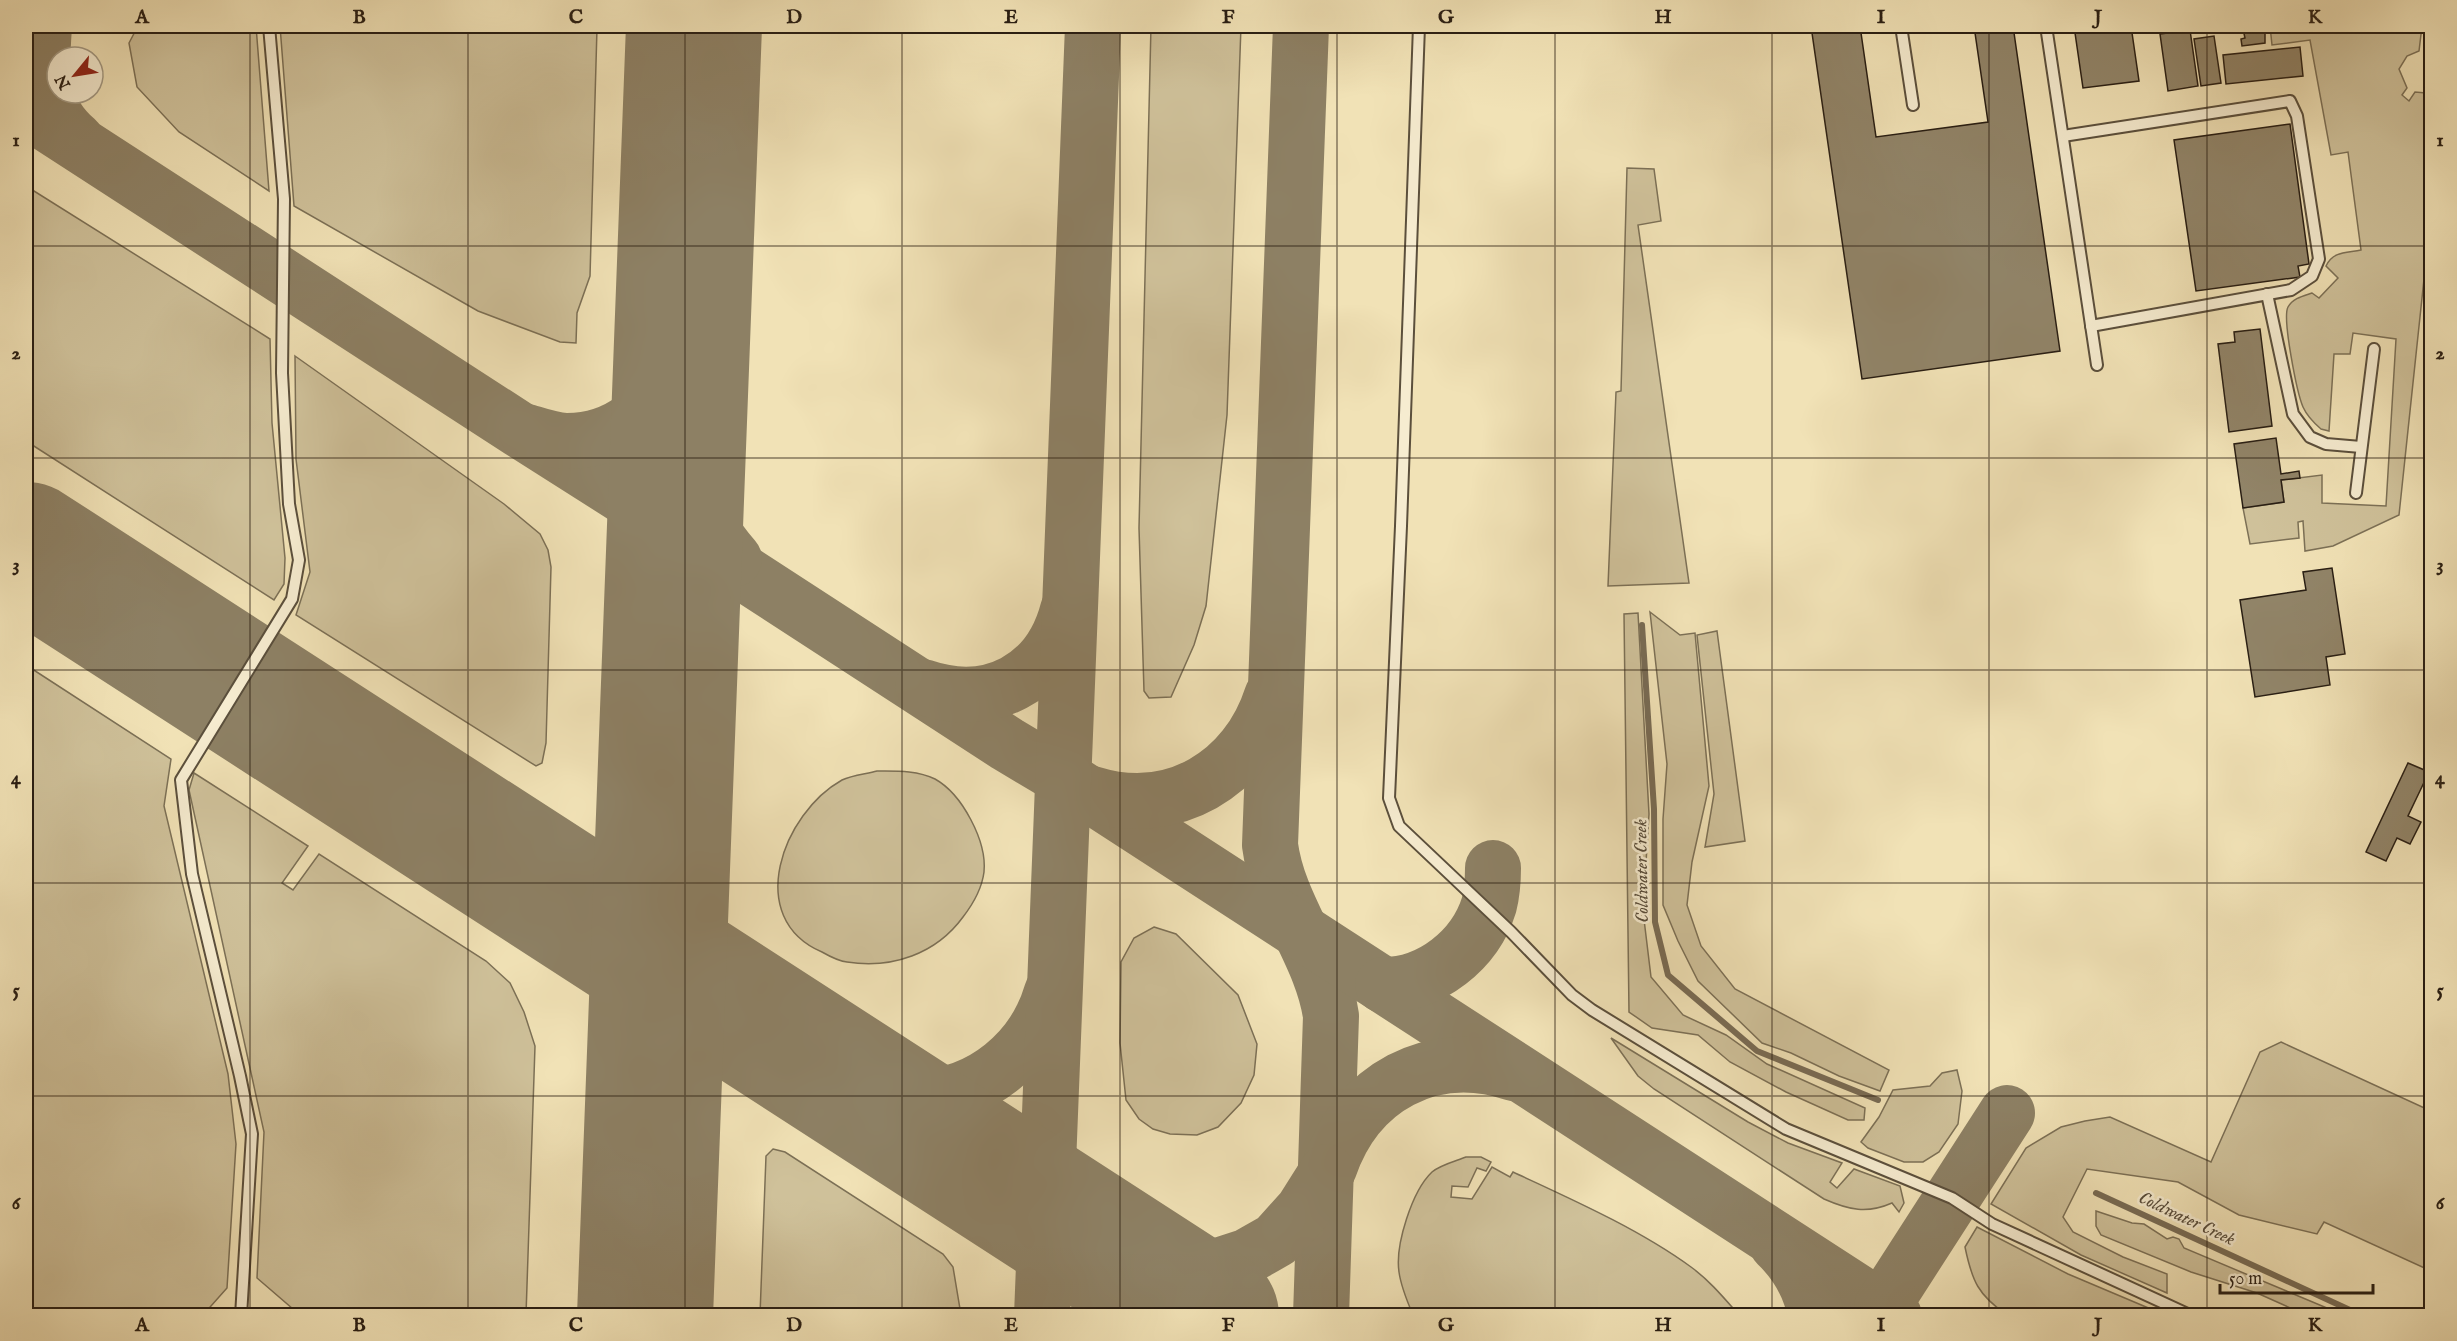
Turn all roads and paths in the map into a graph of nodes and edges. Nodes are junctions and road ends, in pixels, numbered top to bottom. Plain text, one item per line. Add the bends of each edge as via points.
1 (269, 26) edge
2 (1419, 26) edge
3 (1901, 26) edge
4 (2046, 26) edge
5 (1913, 105) dead end
6 (2063, 136) junction
7 (2267, 294) junction
8 (2091, 326) junction
9 (2374, 349) dead end
10 (2097, 365) dead end
11 (2361, 447) junction
12 (2356, 493) dead end
13 (241, 1316) edge
14 (2192, 1316) edge

1 - 13 lane via 284,200 282,373 287,480 299,560 292,599 181,780 192,874 252,1134
2 - 14 lane via 1389,798 1399,826 1572,995 1653,1049 1786,1129 1952,1198 1992,1224
3 - 5 lane
4 - 6 lane
6 - 7 lane via 2289,101 2296,116 2319,260 2312,276 2291,290
6 - 8 lane
7 - 8 lane
7 - 11 lane via 2293,414 2310,437 2326,444
8 - 10 lane
9 - 11 lane
11 - 12 lane

